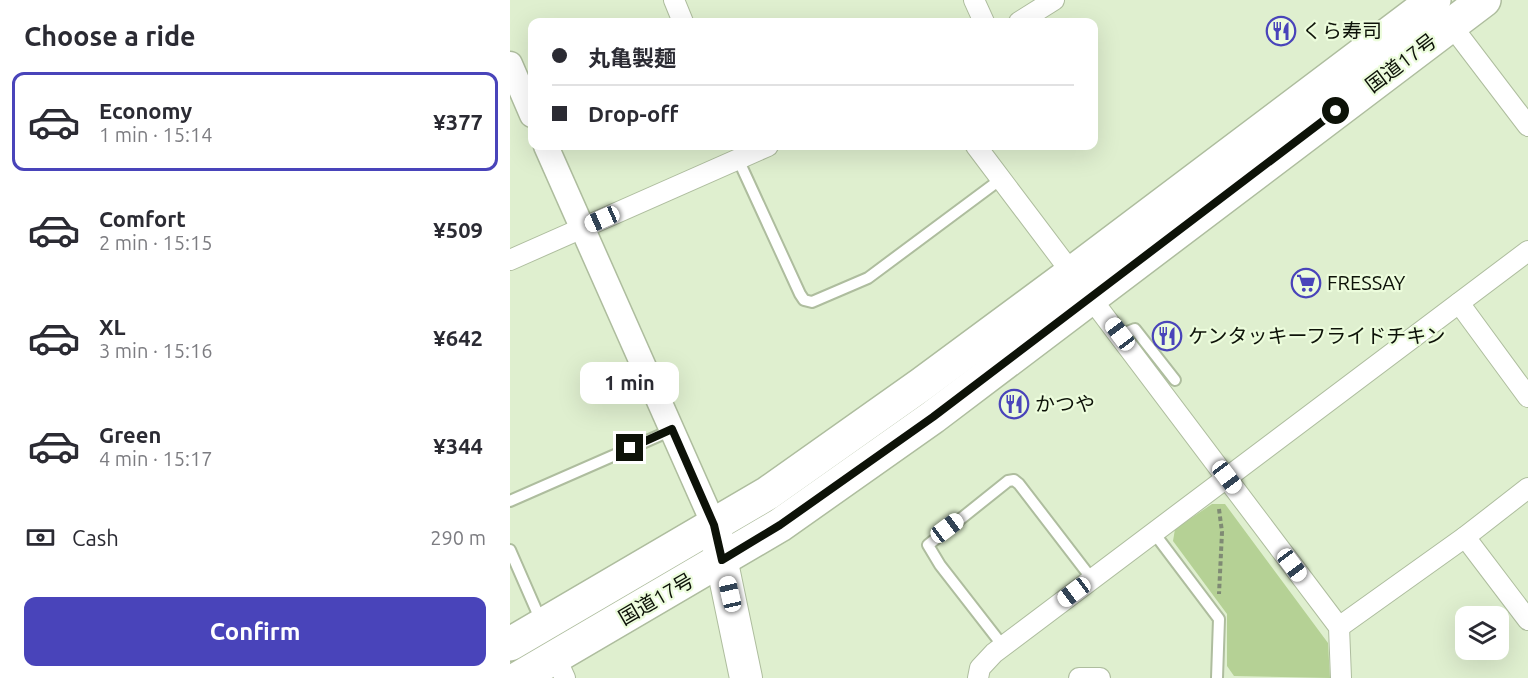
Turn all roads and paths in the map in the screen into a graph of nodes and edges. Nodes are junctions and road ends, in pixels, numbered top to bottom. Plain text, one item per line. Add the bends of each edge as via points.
1 (674, 0) edge
2 (974, 0) edge
3 (1054, 0) edge
4 (1484, 0) edge
5 (1443, 12) edge
6 (681, 18) edge
7 (982, 18) edge
8 (1025, 18) edge
9 (510, 64) edge
10 (528, 106) edge
11 (1528, 126) edge
12 (548, 150) edge
13 (979, 150) edge
14 (735, 152) edge
15 (1001, 179) junction
16 (582, 228) junction
17 (1528, 251) edge
18 (510, 260) edge
19 (1081, 284) junction
20 (1459, 303) junction
21 (1120, 334) junction
22 (1175, 380) dead end
23 (1528, 397) edge
24 (672, 429) junction
25 (1227, 477) junction
26 (1528, 488) edge
27 (510, 501) edge
28 (1218, 501) dead end
29 (714, 525) junction
30 (1154, 533) junction
31 (1465, 537) junction
32 (510, 550) edge
33 (722, 560) junction
34 (1092, 579) junction
35 (1211, 606) junction
36 (1528, 620) edge
37 (543, 625) junction
38 (1339, 627) junction
39 (510, 644) edge
40 (1003, 646) junction
41 (561, 668) edge
42 (519, 678) edge
43 (746, 678) edge
44 (978, 678) edge
45 (1079, 678) edge
46 (1100, 678) edge
47 (1217, 678) edge
48 (1341, 678) edge

1 - 6 street
2 - 7 street
3 - 8 street
4 - 5 highway, 国道17号
5 - 11 street
5 - 19 highway, 国道17号
9 - 10 street
12 - 16 street
13 - 15 street
14 - 15 lane via 800,294 812,302 868,278
14 - 16 street
15 - 19 street
16 - 18 street
16 - 24 street
17 - 20 street
19 - 21 street
19 - 29 highway, 国道17号 via 922,384 777,486
19 - 33 highway, 国道17号 via 933,417 780,525
20 - 23 street
20 - 25 street
21 - 22 lane via 1135,329
21 - 25 street
24 - 27 lane
24 - 29 street
25 - 30 street
25 - 38 street
26 - 31 street
28 - 35 path via 1222,532 1220,594
29 - 33 main road
29 - 37 highway, 国道17号
30 - 34 street
30 - 35 lane
31 - 36 street
31 - 38 street
32 - 37 lane
33 - 41 highway, 国道17号
33 - 43 main road
34 - 40 street
34 - 40 lane via 1019,484 1008,481 928,544
35 - 47 lane via 1219,619
37 - 39 highway, 国道17号
38 - 48 street
40 - 44 street via 985,660
41 - 42 highway, 国道17号
45 - 46 street

